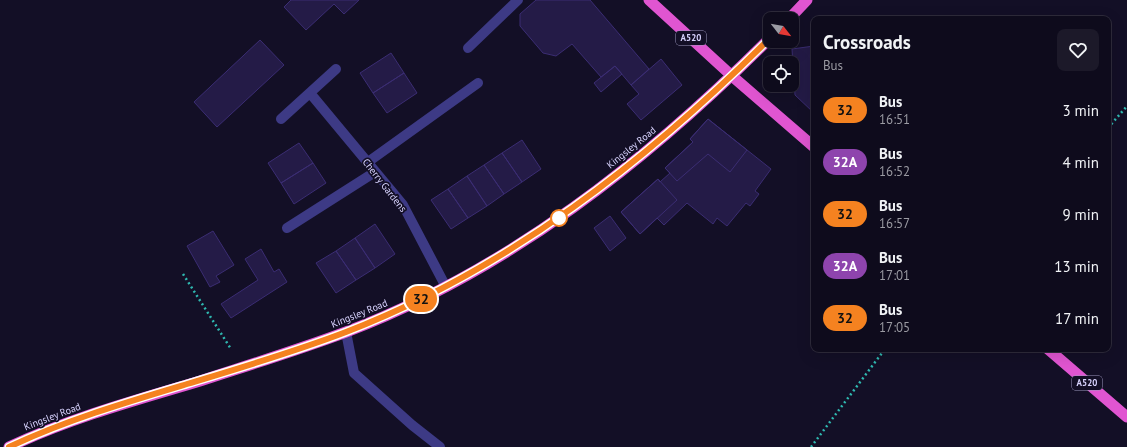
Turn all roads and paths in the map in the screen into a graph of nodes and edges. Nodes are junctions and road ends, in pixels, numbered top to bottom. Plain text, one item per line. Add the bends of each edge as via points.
1 (518, 0) edge
2 (649, 0) edge
3 (808, 0) edge
4 (796, 12) edge
5 (763, 45) edge
6 (468, 48) dead end
7 (336, 68) dead end
8 (732, 76) junction
9 (478, 84) dead end
10 (310, 93) junction
11 (1127, 106) edge
12 (281, 119) dead end
13 (1111, 125) edge
14 (811, 144) edge
15 (368, 162) junction
16 (375, 172) junction
17 (287, 228) dead end
18 (183, 274) dead end
19 (446, 287) junction
20 (346, 332) junction
21 (883, 352) edge
22 (1051, 352) edge
23 (242, 367) junction
24 (1127, 418) edge
25 (9, 447) edge
26 (440, 447) edge
27 (811, 447) edge

1 - 6 street
2 - 8 highway, A520
3 - 4 highway
5 - 8 highway, Kingsley Road
7 - 10 street
8 - 14 highway, A520
8 - 19 highway, Kingsley Road via 650,149 572,209 510,251
9 - 15 street
10 - 12 street
10 - 15 street, Cherry Gardens
11 - 13 path
15 - 16 street, Cherry Gardens
16 - 17 street
16 - 19 street, Cherry Gardens via 403,205
18 - 23 path
19 - 20 highway, Kingsley Road
20 - 23 highway, Kingsley Road
20 - 26 street via 354,373
21 - 27 path
22 - 24 highway, A520
23 - 25 highway, Kingsley Road via 120,404 34,435

